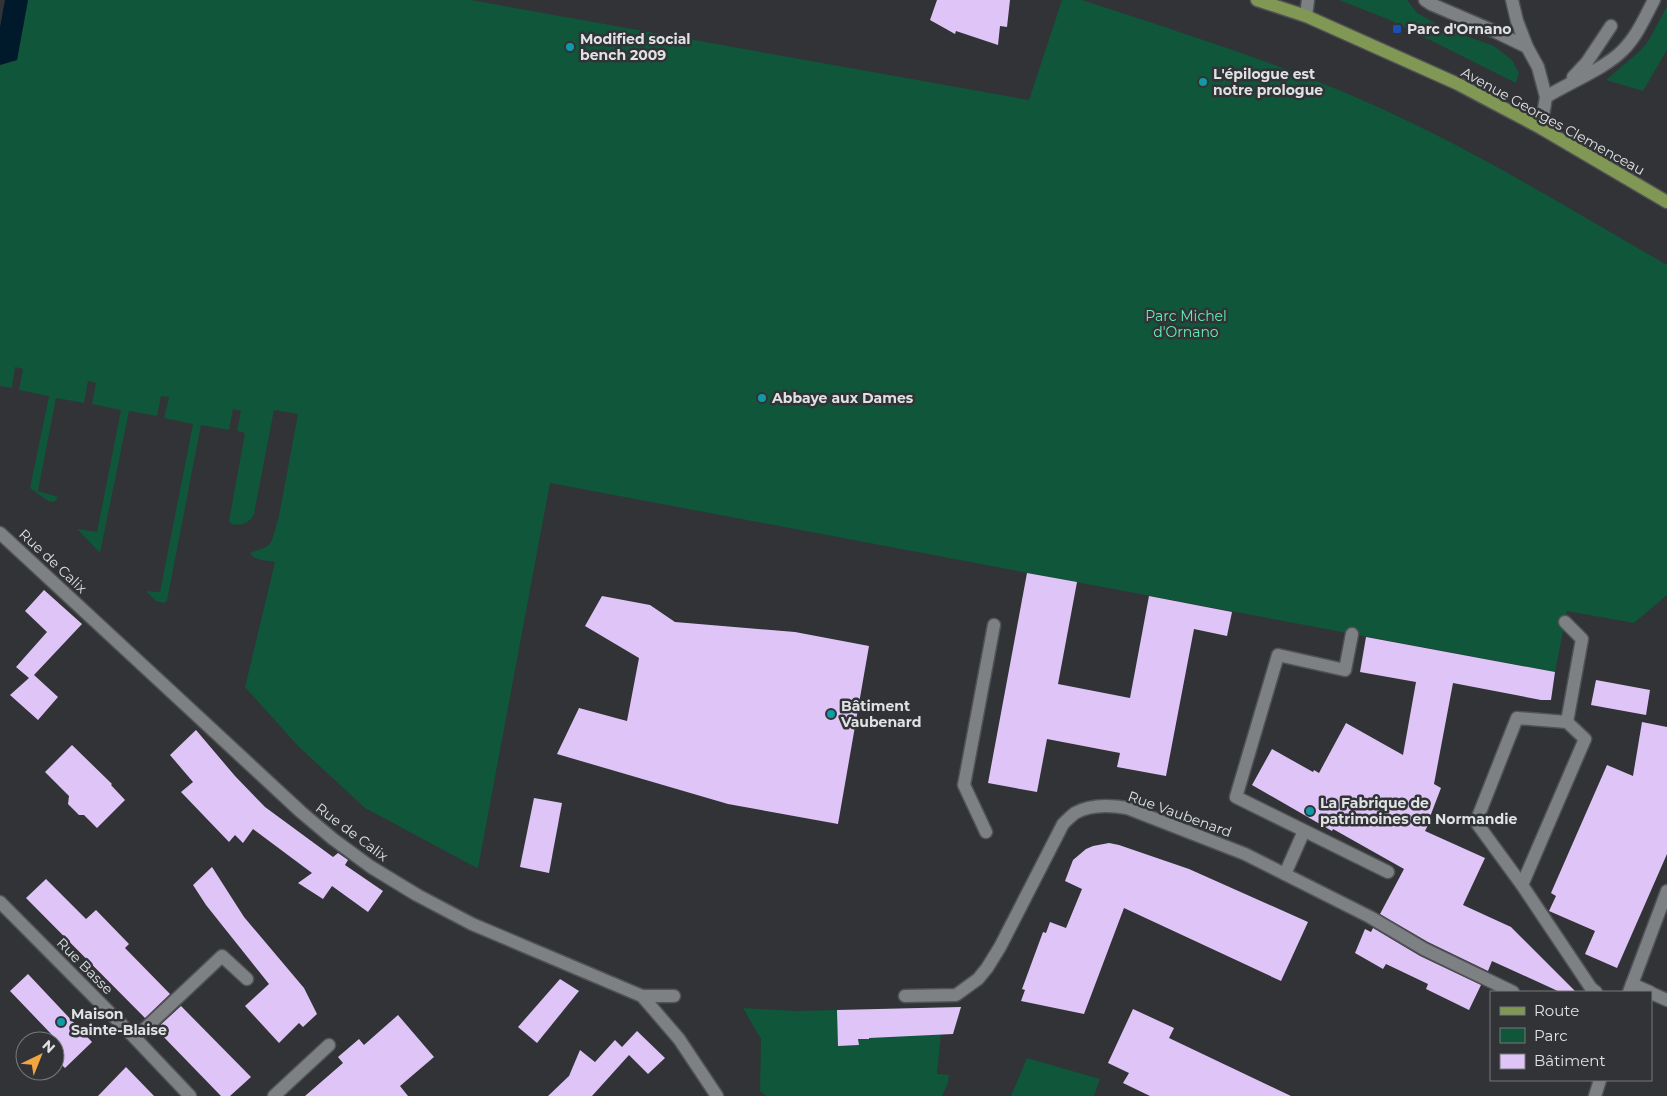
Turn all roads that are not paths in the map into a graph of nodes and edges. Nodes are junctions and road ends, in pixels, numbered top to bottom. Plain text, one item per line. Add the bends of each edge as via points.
1 (1257, 0) edge
2 (1308, 0) edge
3 (1425, 0) edge
4 (1512, 0) edge
5 (1654, 0) edge
6 (1306, 16) junction
7 (1611, 26) dead end
8 (1527, 47) junction
9 (1566, 85) junction
10 (1546, 97) junction
11 (1542, 128) junction
12 (1667, 202) edge
13 (0, 533) edge
14 (1565, 622) dead end
15 (994, 625) dead end
16 (1352, 634) dead end
17 (1566, 722) junction
18 (1304, 830) junction
19 (986, 832) dead end
20 (1388, 872) dead end
21 (1285, 874) junction
22 (1522, 885) junction
23 (1667, 891) edge
24 (0, 902) edge
25 (247, 979) dead end
26 (1630, 988) edge
27 (1511, 991) edge
28 (1595, 991) edge
29 (1645, 991) edge
30 (1652, 993) edge
31 (642, 996) junction
32 (674, 996) dead end
33 (905, 996) dead end
34 (1667, 1000) edge
35 (135, 1038) junction
36 (329, 1044) dead end
37 (1600, 1081) edge
38 (190, 1096) edge
39 (274, 1096) edge
40 (717, 1096) edge
41 (1595, 1096) edge

1 - 6 main road, Avenue Georges Clemenceau
2 - 6 street
3 - 8 street
4 - 8 street
5 - 9 street via 1624,49 1612,60
6 - 11 main road, Avenue Georges Clemenceau via 1458,84
7 - 9 street via 1587,62
8 - 10 street via 1538,67
9 - 10 street
10 - 11 street
11 - 12 main road, Avenue Georges Clemenceau
13 - 31 street, Rue de Calix via 301,812 371,867 472,924
14 - 17 street via 1582,639
15 - 19 street via 964,785
16 - 18 street via 1345,670 1278,655 1236,797
17 - 22 street via 1585,739
17 - 22 street via 1517,718 1476,822
18 - 20 street
18 - 21 street
21 - 27 street, Rue Vaubenard
21 - 33 street, Rue Vaubenard via 1245,854 1127,808 1110,805 1075,813 1063,824 1000,947 978,979 956,995
22 - 28 street
23 - 26 street
24 - 35 street, Rue Basse
25 - 35 street via 222,956
26 - 29 street
30 - 34 street
31 - 32 street
31 - 40 street, Rue de Calix via 679,1039
35 - 38 street, Rue Basse
36 - 39 street
37 - 41 street

